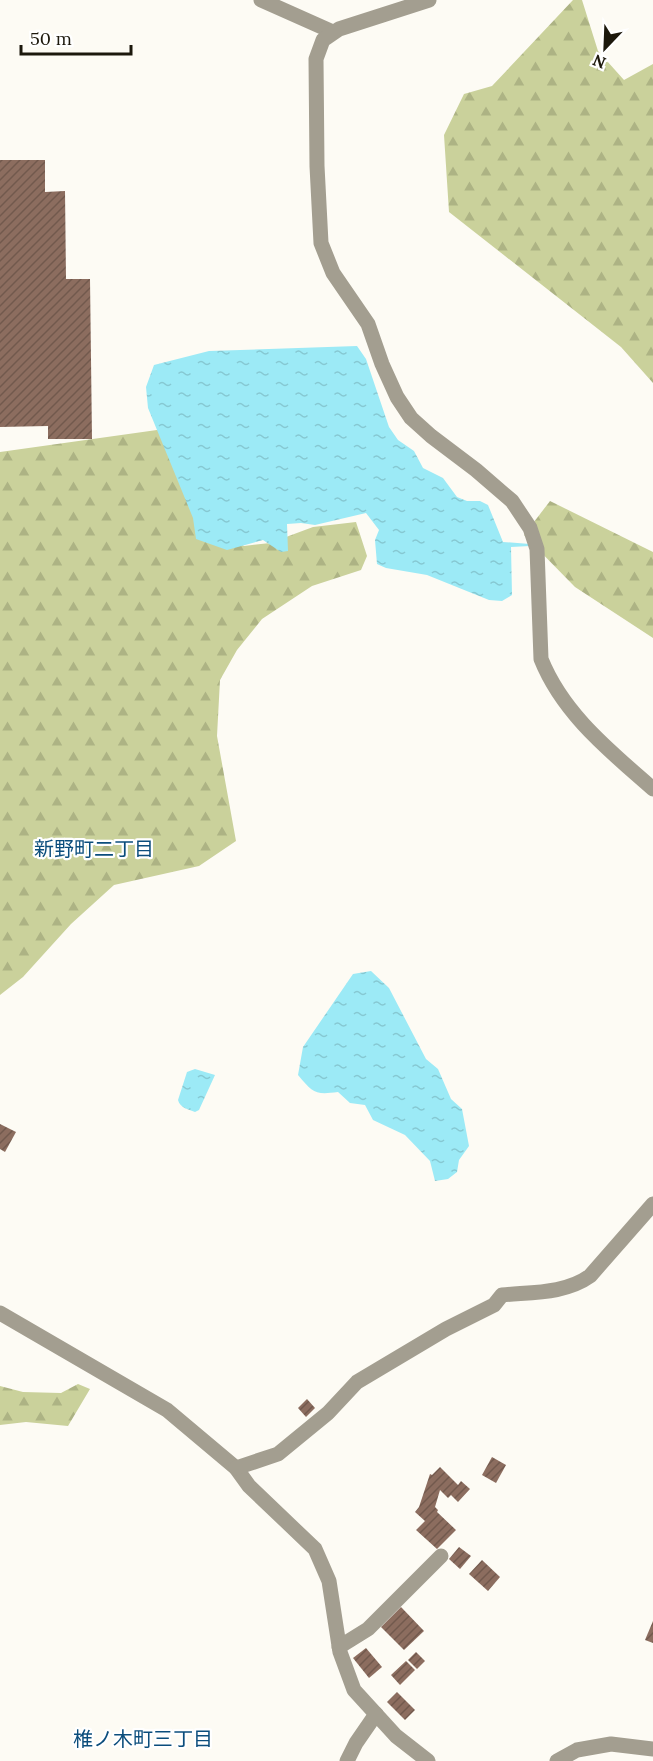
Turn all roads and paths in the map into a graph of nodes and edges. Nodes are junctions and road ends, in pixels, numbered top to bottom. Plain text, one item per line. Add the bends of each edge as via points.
1 (261, 0) edge
2 (429, 0) edge
3 (333, 32) junction
4 (653, 789) edge
5 (653, 1204) edge
6 (0, 1312) edge
7 (236, 1468) junction
8 (441, 1556) dead end
9 (339, 1647) junction
10 (376, 1714) junction
11 (653, 1749) edge
12 (635, 1753) edge
13 (347, 1761) edge
14 (428, 1761) edge
15 (557, 1761) edge

1 - 3 street
2 - 3 street
3 - 4 street via 323,40 316,59 321,243 333,273 373,333 382,364 411,418 512,501 530,528 537,549 541,659 547,675 595,738
5 - 7 street via 583,1281 559,1290 502,1295 494,1305 357,1382 328,1413 278,1454
6 - 7 street via 167,1410
7 - 9 street via 249,1486 315,1549 329,1581
8 - 9 street via 368,1629
9 - 10 street via 354,1690
10 - 13 street
10 - 14 street
11 - 12 street
12 - 15 street via 611,1744 577,1750

